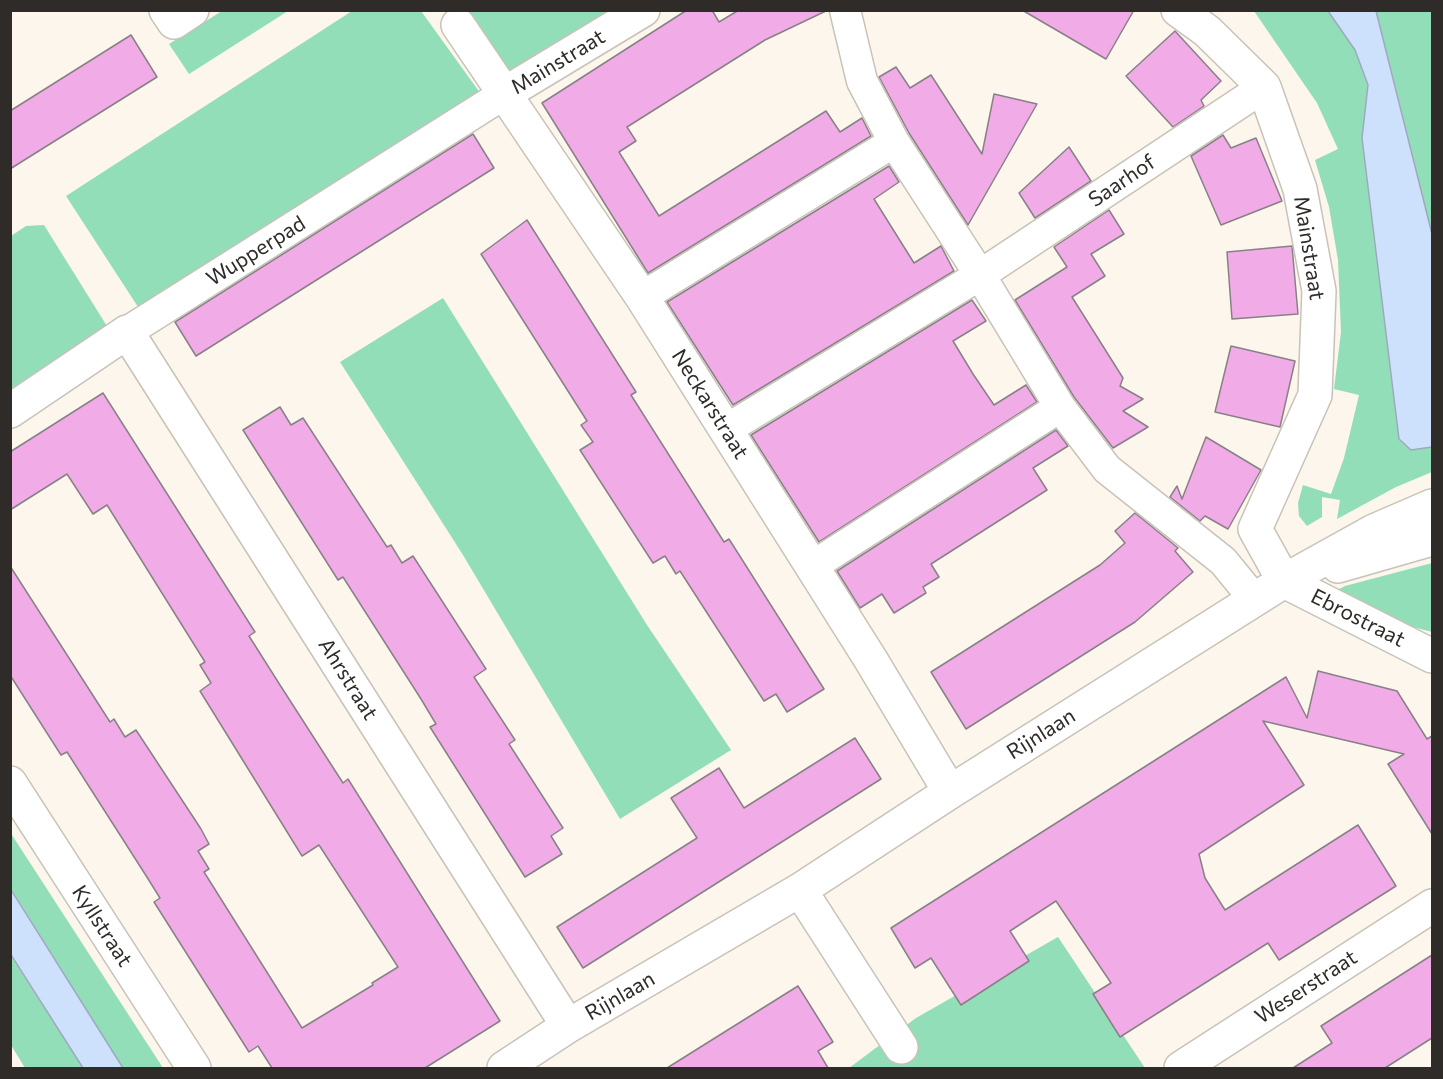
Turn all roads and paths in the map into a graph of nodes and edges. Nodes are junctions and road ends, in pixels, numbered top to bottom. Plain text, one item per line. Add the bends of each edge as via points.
1 (166, 10) edge
2 (192, 10) edge
3 (643, 10) edge
4 (845, 10) edge
5 (1179, 10) edge
6 (458, 25) dead end
7 (1264, 87) junction
8 (504, 94) junction
9 (894, 142) junction
10 (980, 275) junction
11 (642, 297) junction
12 (127, 332) junction
13 (1060, 407) junction
14 (10, 411) edge
15 (727, 429) junction
16 (1432, 506) edge
17 (1432, 539) edge
18 (811, 567) junction
19 (1284, 581) junction
20 (1255, 600) junction
21 (1432, 656) edge
22 (10, 783) edge
23 (950, 792) junction
24 (800, 890) junction
25 (1432, 906) edge
26 (568, 1026) junction
27 (901, 1047) dead end
28 (194, 1068) edge
29 (504, 1068) edge
30 (1181, 1068) edge

1 - 2 street via 174,22
3 - 8 street, Mainstraat
4 - 9 street via 862,81
5 - 7 street, Mainstraat via 1207,31
6 - 8 street, Neckarstraat
7 - 10 street, Saarhof
7 - 19 street, Mainstraat via 1300,189 1319,291 1315,395 1255,529
8 - 11 street, Neckarstraat
8 - 12 street, Wupperpad
9 - 10 street
9 - 11 street
10 - 13 street
10 - 15 street, Saarhof
11 - 15 street, Neckarstraat
12 - 14 street, Wupperpad
12 - 26 street, Ahrstraat
13 - 18 street
13 - 20 street via 1107,469 1223,561
15 - 18 street, Neckarstraat
16 - 19 street, Rijnlaan via 1374,531
17 - 19 street, Rijnlaan
18 - 23 street, Neckarstraat
19 - 20 street, Rijnlaan
19 - 21 street, Ebrostraat
20 - 23 street, Rijnlaan
22 - 28 street, Kyllstraat
23 - 24 street, Rijnlaan
24 - 26 street, Rijnlaan
24 - 27 street
25 - 30 street, Weserstraat
26 - 29 street, Rijnlaan

